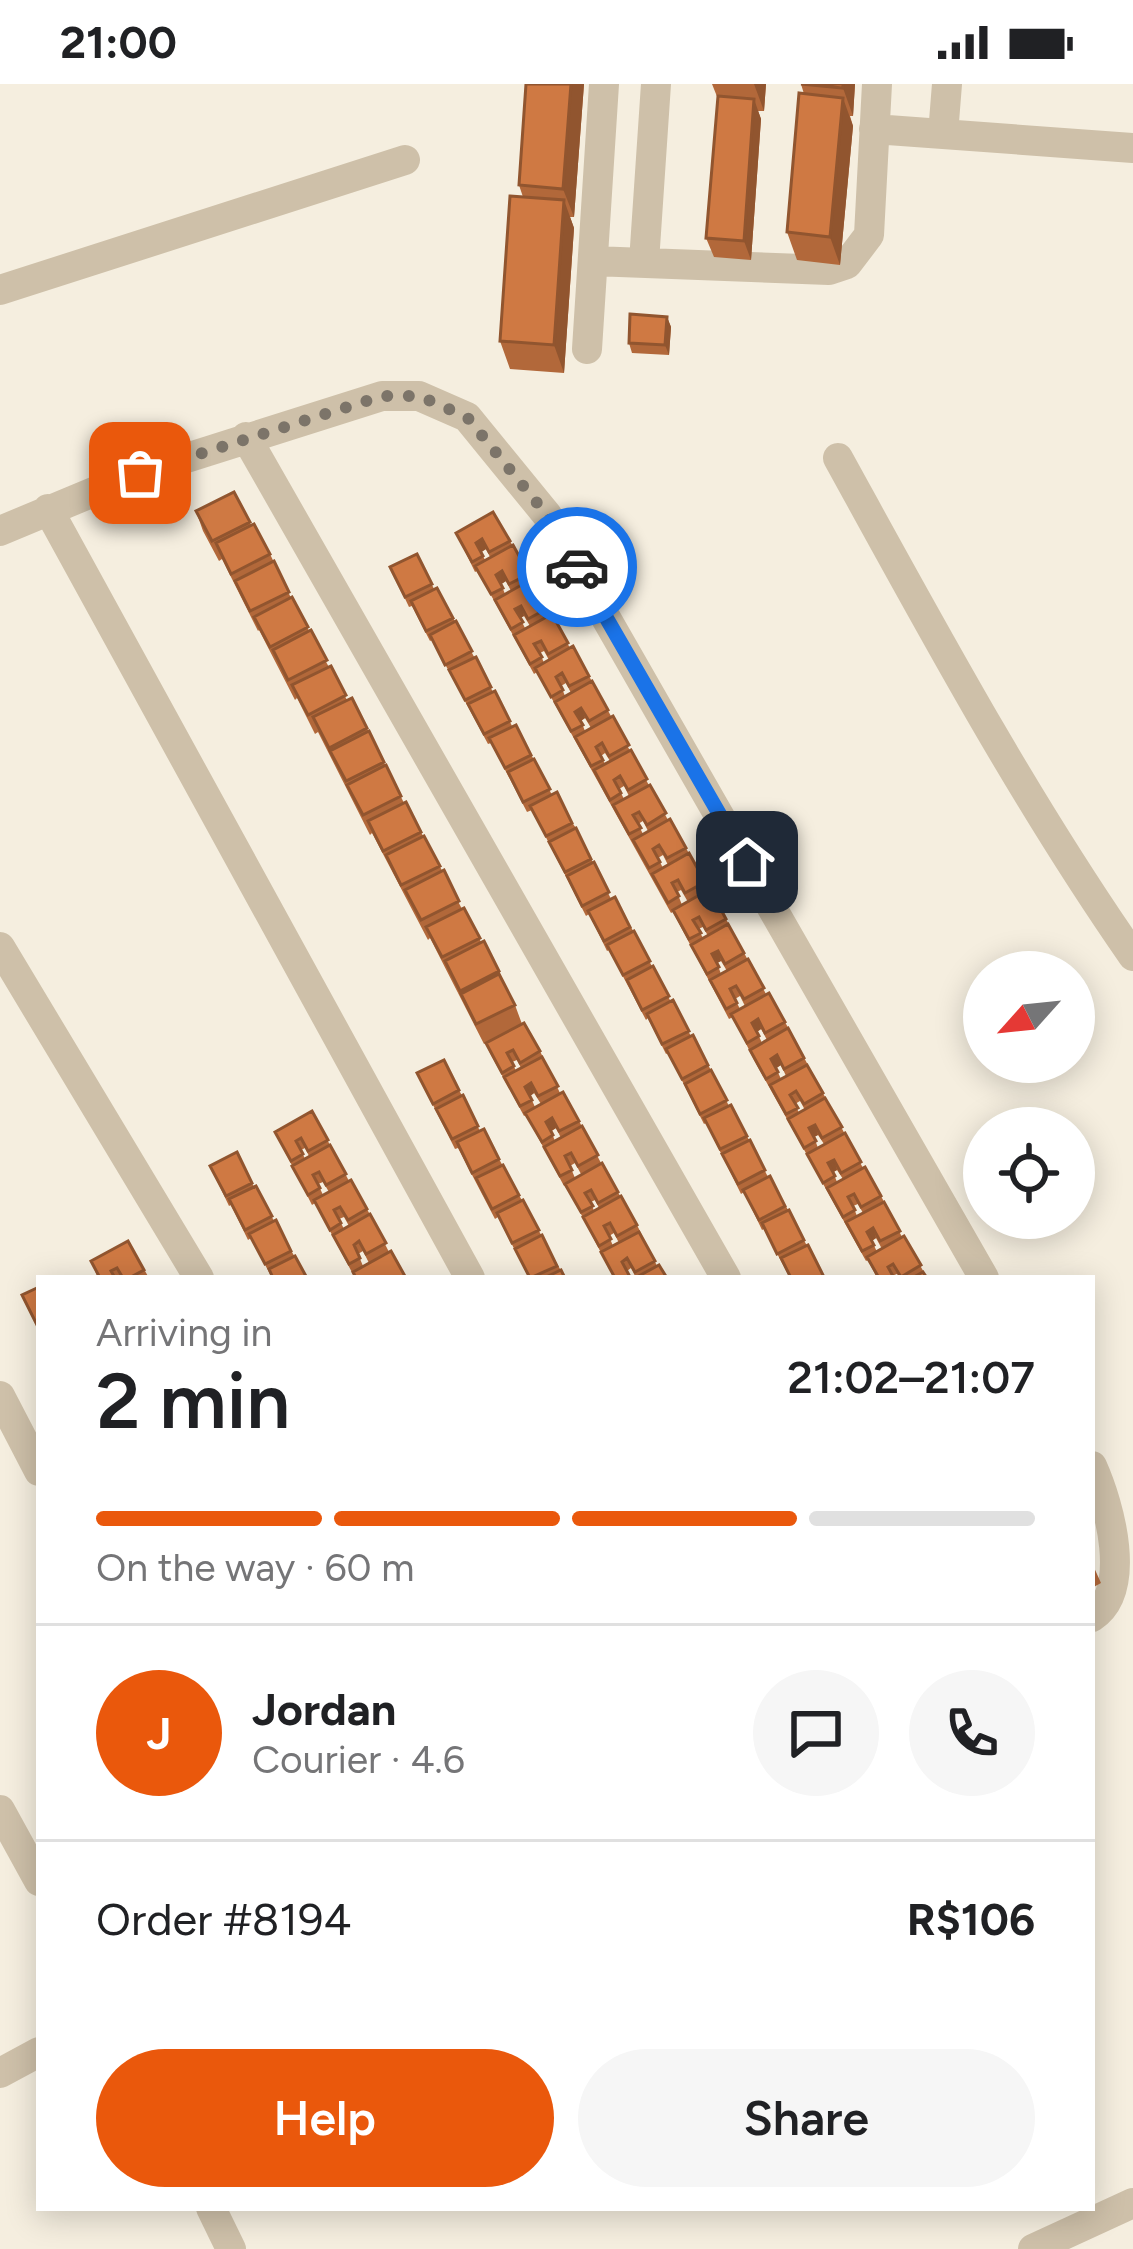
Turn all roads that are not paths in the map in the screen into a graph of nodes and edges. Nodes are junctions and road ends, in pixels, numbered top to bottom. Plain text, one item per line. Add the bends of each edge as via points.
1 (604, 84) edge
2 (656, 84) edge
3 (877, 84) edge
4 (947, 84) edge
5 (874, 129) junction
6 (943, 134) junction
7 (1133, 148) edge
8 (405, 160) dead end
9 (593, 261) junction
10 (644, 262) junction
11 (0, 290) edge
12 (587, 349) dead end
13 (246, 437) junction
14 (838, 458) dead end
15 (48, 509) junction
16 (0, 531) edge
17 (0, 947) edge
18 (1133, 956) edge
19 (197, 1275) edge
20 (468, 1275) edge
21 (724, 1275) edge
22 (982, 1275) edge
23 (0, 1396) edge
24 (36, 1466) edge
25 (1095, 1474) edge
26 (1095, 1616) edge
27 (0, 1810) edge
28 (36, 1876) edge
29 (36, 2053) edge
30 (0, 2073) edge
31 (1133, 2203) edge
32 (212, 2211) edge
33 (231, 2249) edge
34 (1033, 2249) edge

1 - 9 street
2 - 10 street
3 - 5 street
4 - 6 street
5 - 6 street
5 - 10 street via 869,236 848,264 830,270
6 - 7 street
8 - 11 street
9 - 10 street
9 - 12 street
13 - 15 street
13 - 21 street
13 - 22 street via 382,396 419,396 467,417 547,515
14 - 18 street via 1072,866
15 - 16 street
15 - 20 street
17 - 19 street
23 - 24 street
25 - 26 street via 1122,1545 1117,1589
27 - 28 street
29 - 30 street
31 - 34 street
32 - 33 street

